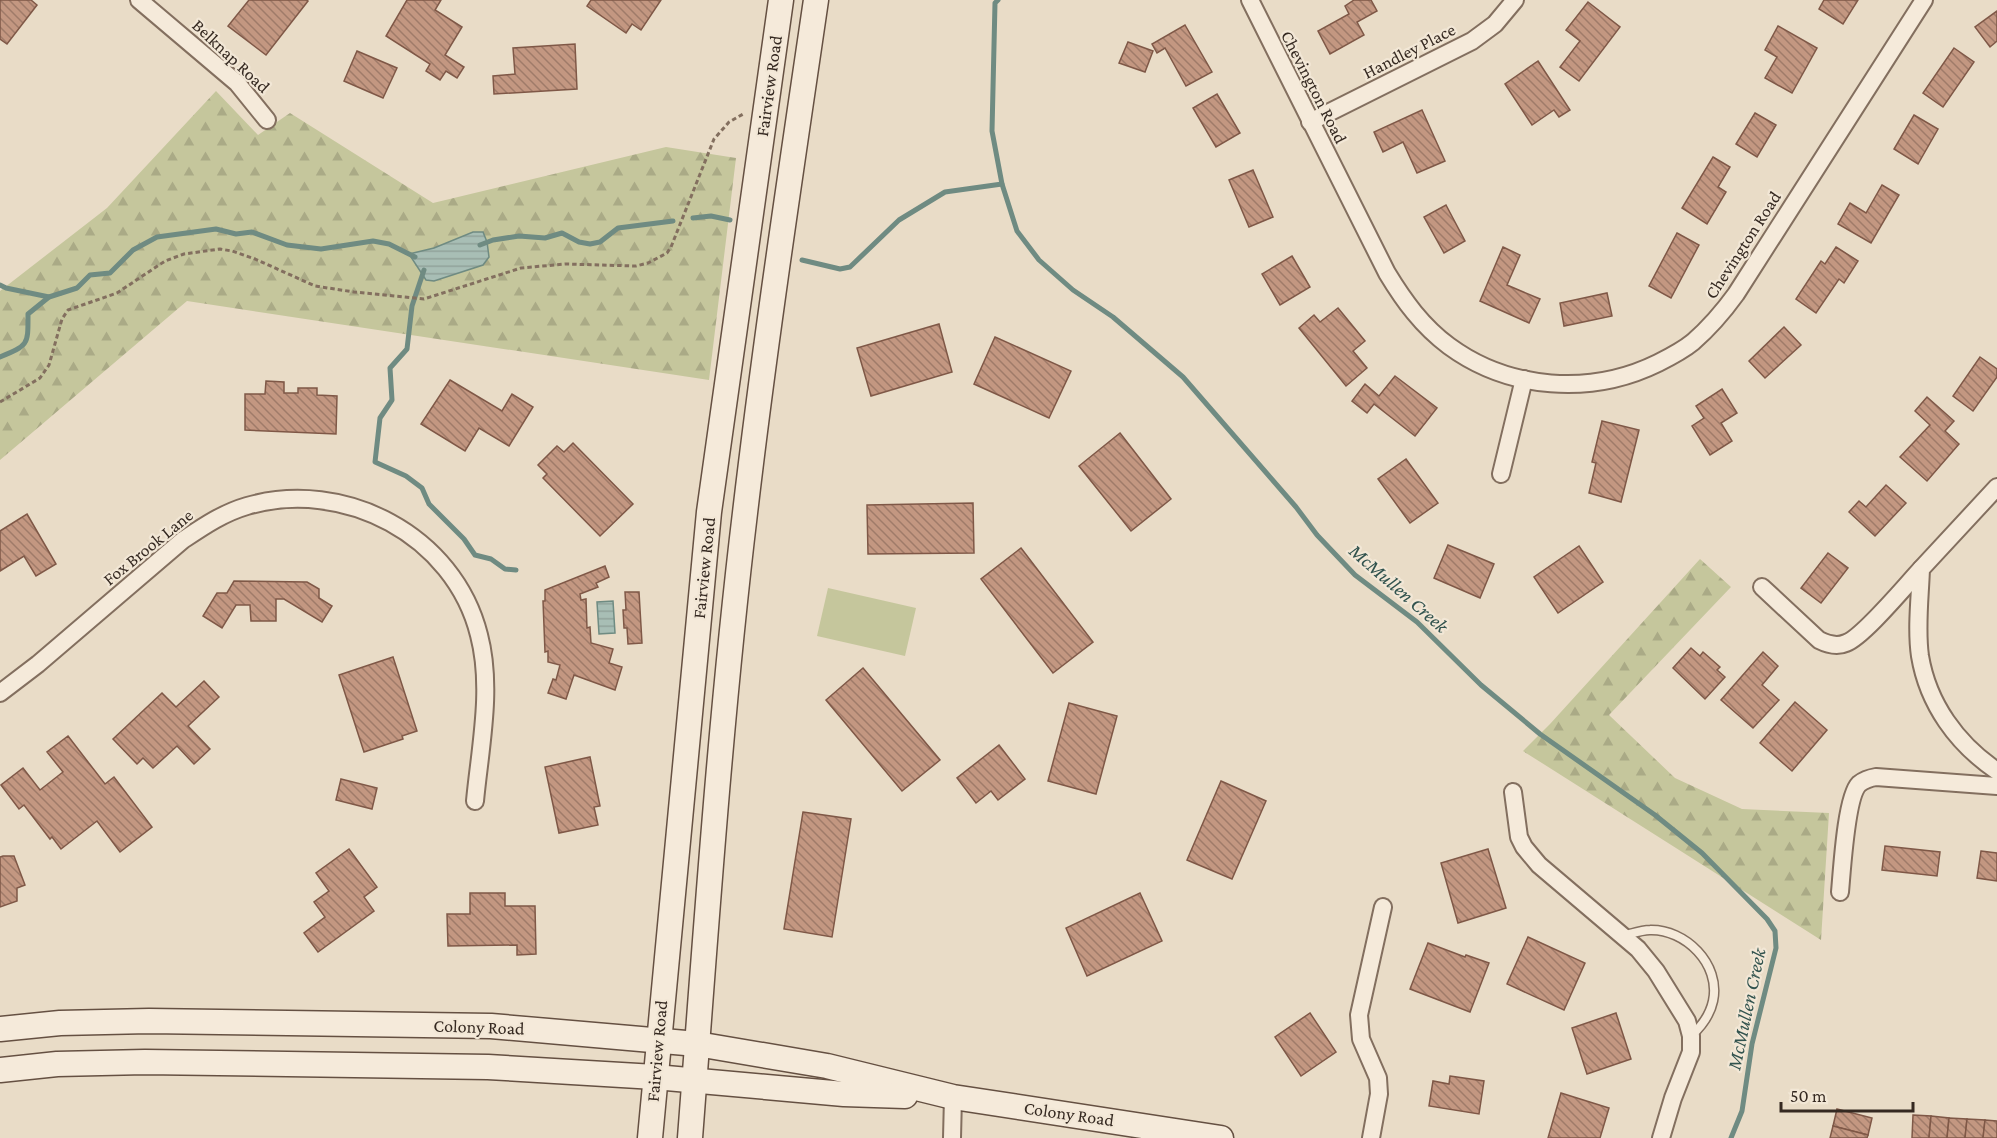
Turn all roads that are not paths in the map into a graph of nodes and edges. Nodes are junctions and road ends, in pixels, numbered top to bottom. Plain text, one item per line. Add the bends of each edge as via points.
1 (140, 0) edge
2 (781, 0) edge
3 (816, 0) edge
4 (1250, 0) edge
5 (1515, 0) edge
6 (1924, 0) edge
7 (267, 120) dead end
8 (1310, 122) junction
9 (1524, 379) junction
10 (1502, 474) dead end
11 (1997, 487) edge
12 (1921, 569) junction
13 (1762, 587) dead end
14 (0, 693) edge
15 (1997, 771) edge
16 (1997, 786) edge
17 (1513, 792) dead end
18 (475, 801) dead end
19 (1840, 892) dead end
20 (1383, 907) dead end
21 (1622, 936) junction
22 (0, 1029) edge
23 (1691, 1036) junction
24 (659, 1040) junction
25 (697, 1044) junction
26 (0, 1070) edge
27 (655, 1077) junction
28 (695, 1081) junction
29 (953, 1097) junction
30 (650, 1138) edge
31 (690, 1138) edge
32 (952, 1138) edge
33 (1221, 1138) edge
34 (1371, 1138) edge
35 (1661, 1138) edge

1 - 7 street, Belknap Road via 237,83
2 - 24 main road, Fairview Road via 710,512
3 - 25 main road, Fairview Road via 744,526
4 - 8 street, Chevington Road
5 - 8 street, Handley Place via 1495,24 1472,41
6 - 9 street, Chevington Road via 1716,321 1674,355 1623,377 1593,384 1561,385
8 - 9 street, Chevington Road via 1404,300 1449,346 1491,369
9 - 10 street
11 - 12 street
12 - 13 street via 1858,636 1842,644 1829,645 1819,640
12 - 15 street via 1919,643 1926,683 1956,735
14 - 18 street, Fox Brook Lane via 209,522 248,506 279,500 342,503 372,513 420,542 452,577 468,604 479,634 486,683
16 - 19 street via 1876,777 1863,781 1851,802
17 - 21 street via 1524,847 1539,865
20 - 34 street via 1359,1015 1361,1039 1378,1078
21 - 23 street via 1656,971 1687,1021
21 - 23 lane via 1650,930 1672,934 1693,944 1707,963 1714,983 1713,1000 1703,1025
22 - 24 main road, Colony Road via 149,1020 491,1026
23 - 35 street via 1691,1052
24 - 25 main road, Colony Road
24 - 27 main road, Fairview Road
25 - 28 main road, Fairview Road
25 - 29 main road, Colony Road via 827,1066
26 - 27 main road, Colony Road via 146,1062 488,1067
27 - 28 main road, Colony Road
27 - 30 main road, Fairview Road
28 - 29 main road, Colony Road via 844,1094
28 - 31 main road, Fairview Road
29 - 32 street
29 - 33 main road, Colony Road

